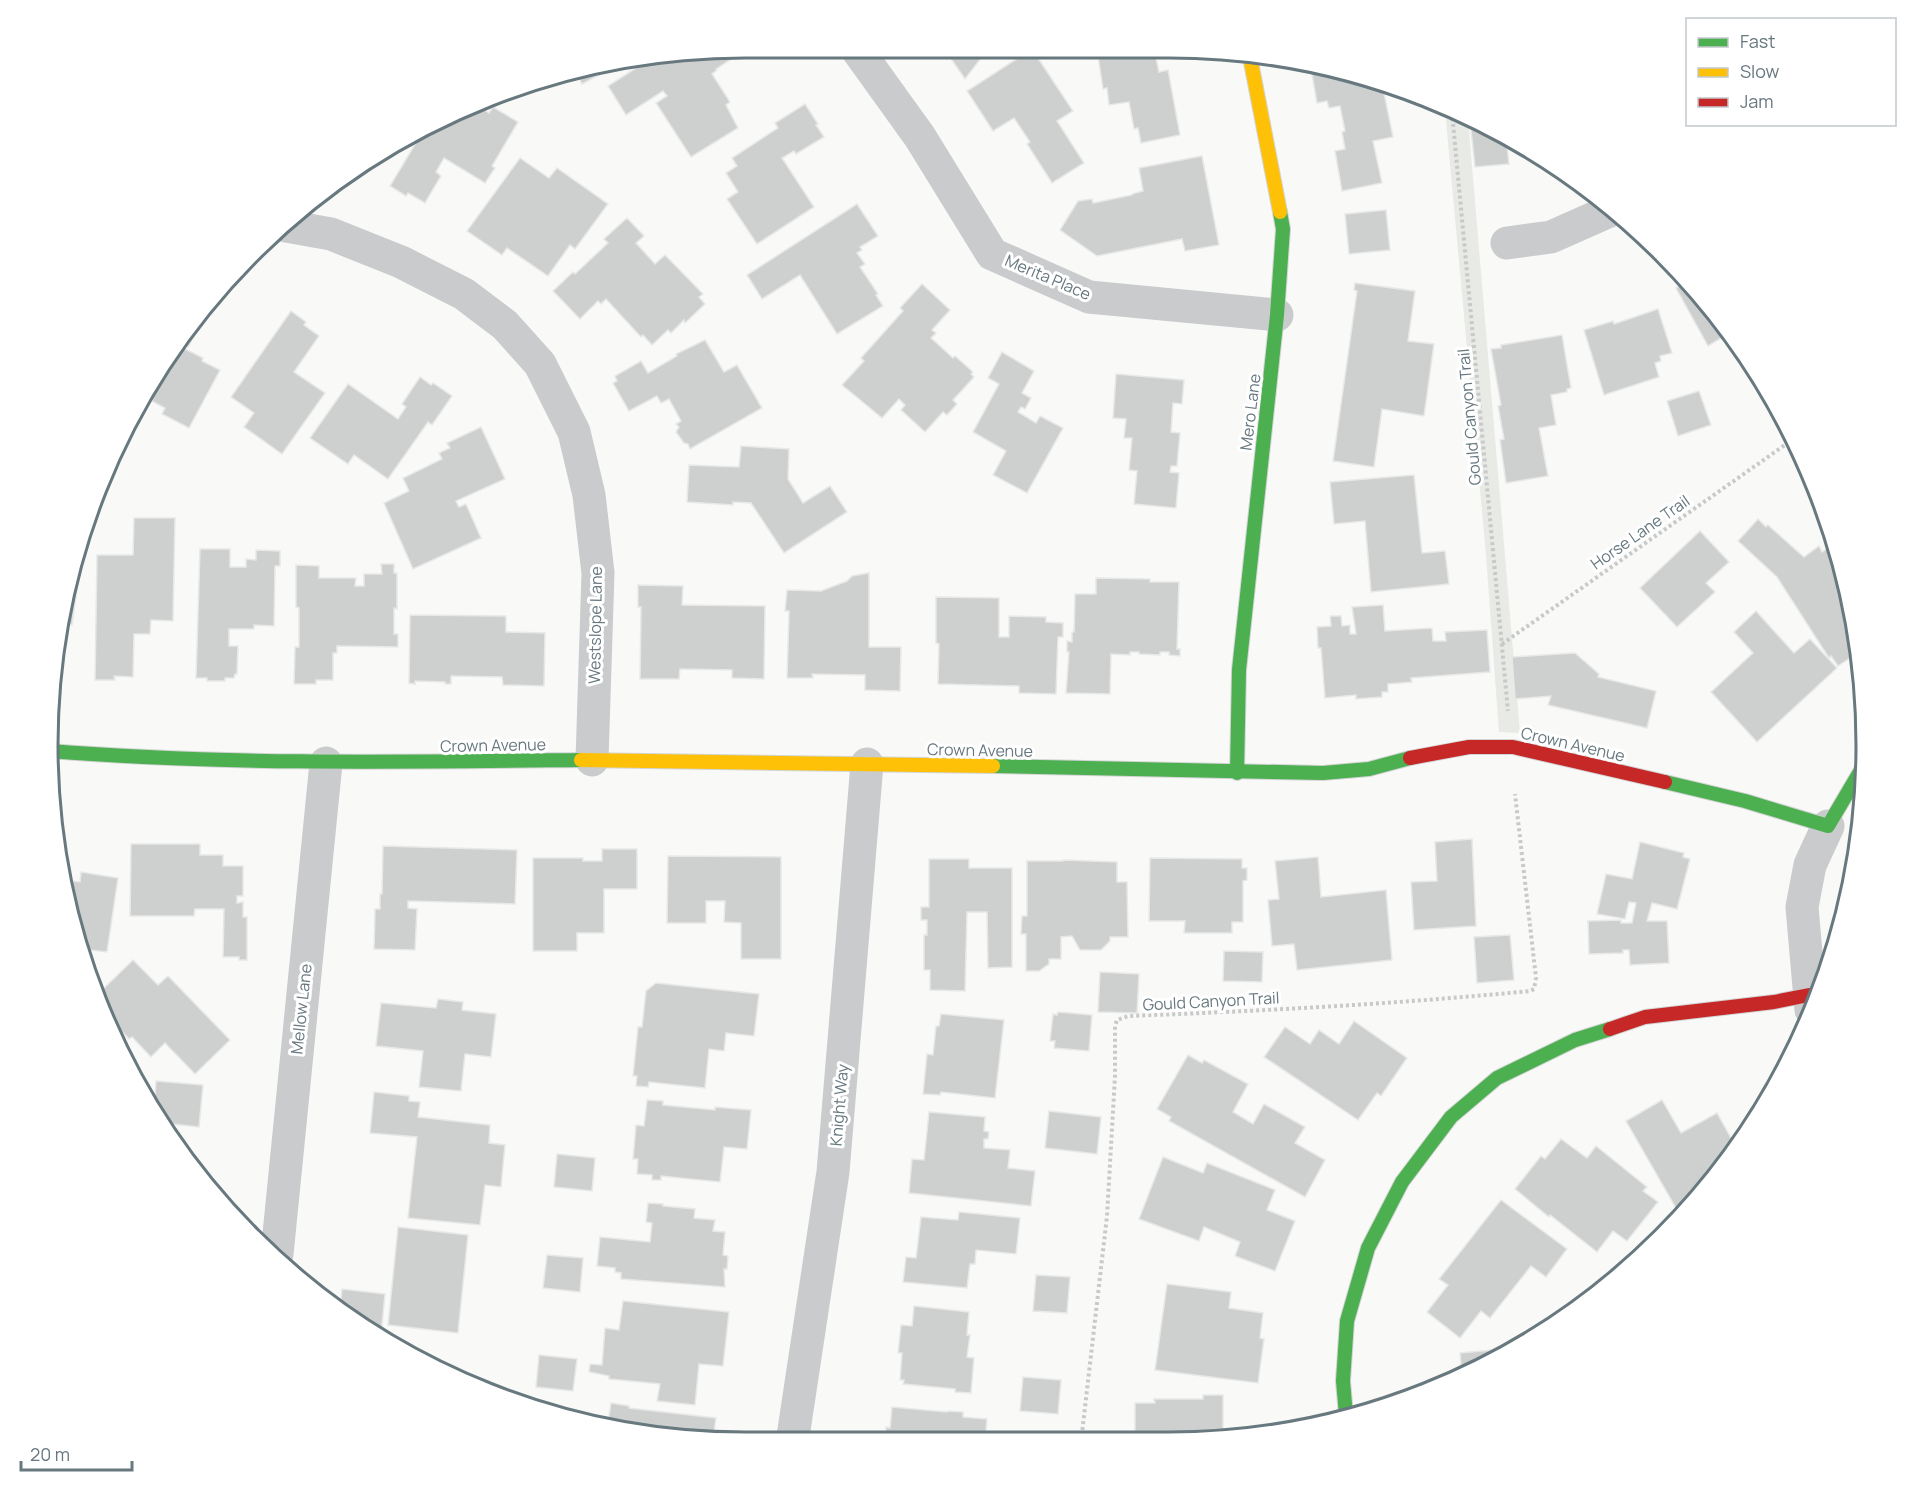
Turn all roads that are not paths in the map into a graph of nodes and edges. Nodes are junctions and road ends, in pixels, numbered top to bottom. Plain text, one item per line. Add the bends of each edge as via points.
1 (863, 58) edge
2 (1251, 63) edge
3 (1603, 214) edge
4 (295, 228) edge
5 (1507, 243) dead end
6 (1277, 315) junction
7 (58, 752) edge
8 (592, 760) junction
9 (326, 764) junction
10 (867, 764) junction
11 (1237, 773) junction
12 (1854, 781) edge
13 (1828, 826) junction
14 (1809, 992) edge
15 (1805, 1002) edge
16 (278, 1248) edge
17 (1345, 1409) edge
18 (794, 1432) edge

1 - 6 street, Merita Place via 920,137 992,254 1089,297
2 - 6 street, Mero Lane via 1282,229
3 - 5 street via 1551,237
4 - 8 street, Westslope Lane via 331,234 401,262 464,294 505,325 540,364 574,432 589,495 598,573
6 - 11 street, Mero Lane via 1239,670
7 - 9 street, Crown Avenue
8 - 9 street, Crown Avenue
8 - 10 street, Crown Avenue
9 - 16 street, Mellow Lane
10 - 11 street, Crown Avenue
10 - 18 street, Knight Way via 833,1172
11 - 13 street, Crown Avenue via 1368,769 1469,747 1513,747 1745,801
12 - 13 street
13 - 14 street via 1810,865 1802,907
15 - 17 street via 1773,1002 1645,1017 1575,1040 1497,1078 1451,1117 1402,1182 1368,1248 1347,1322

